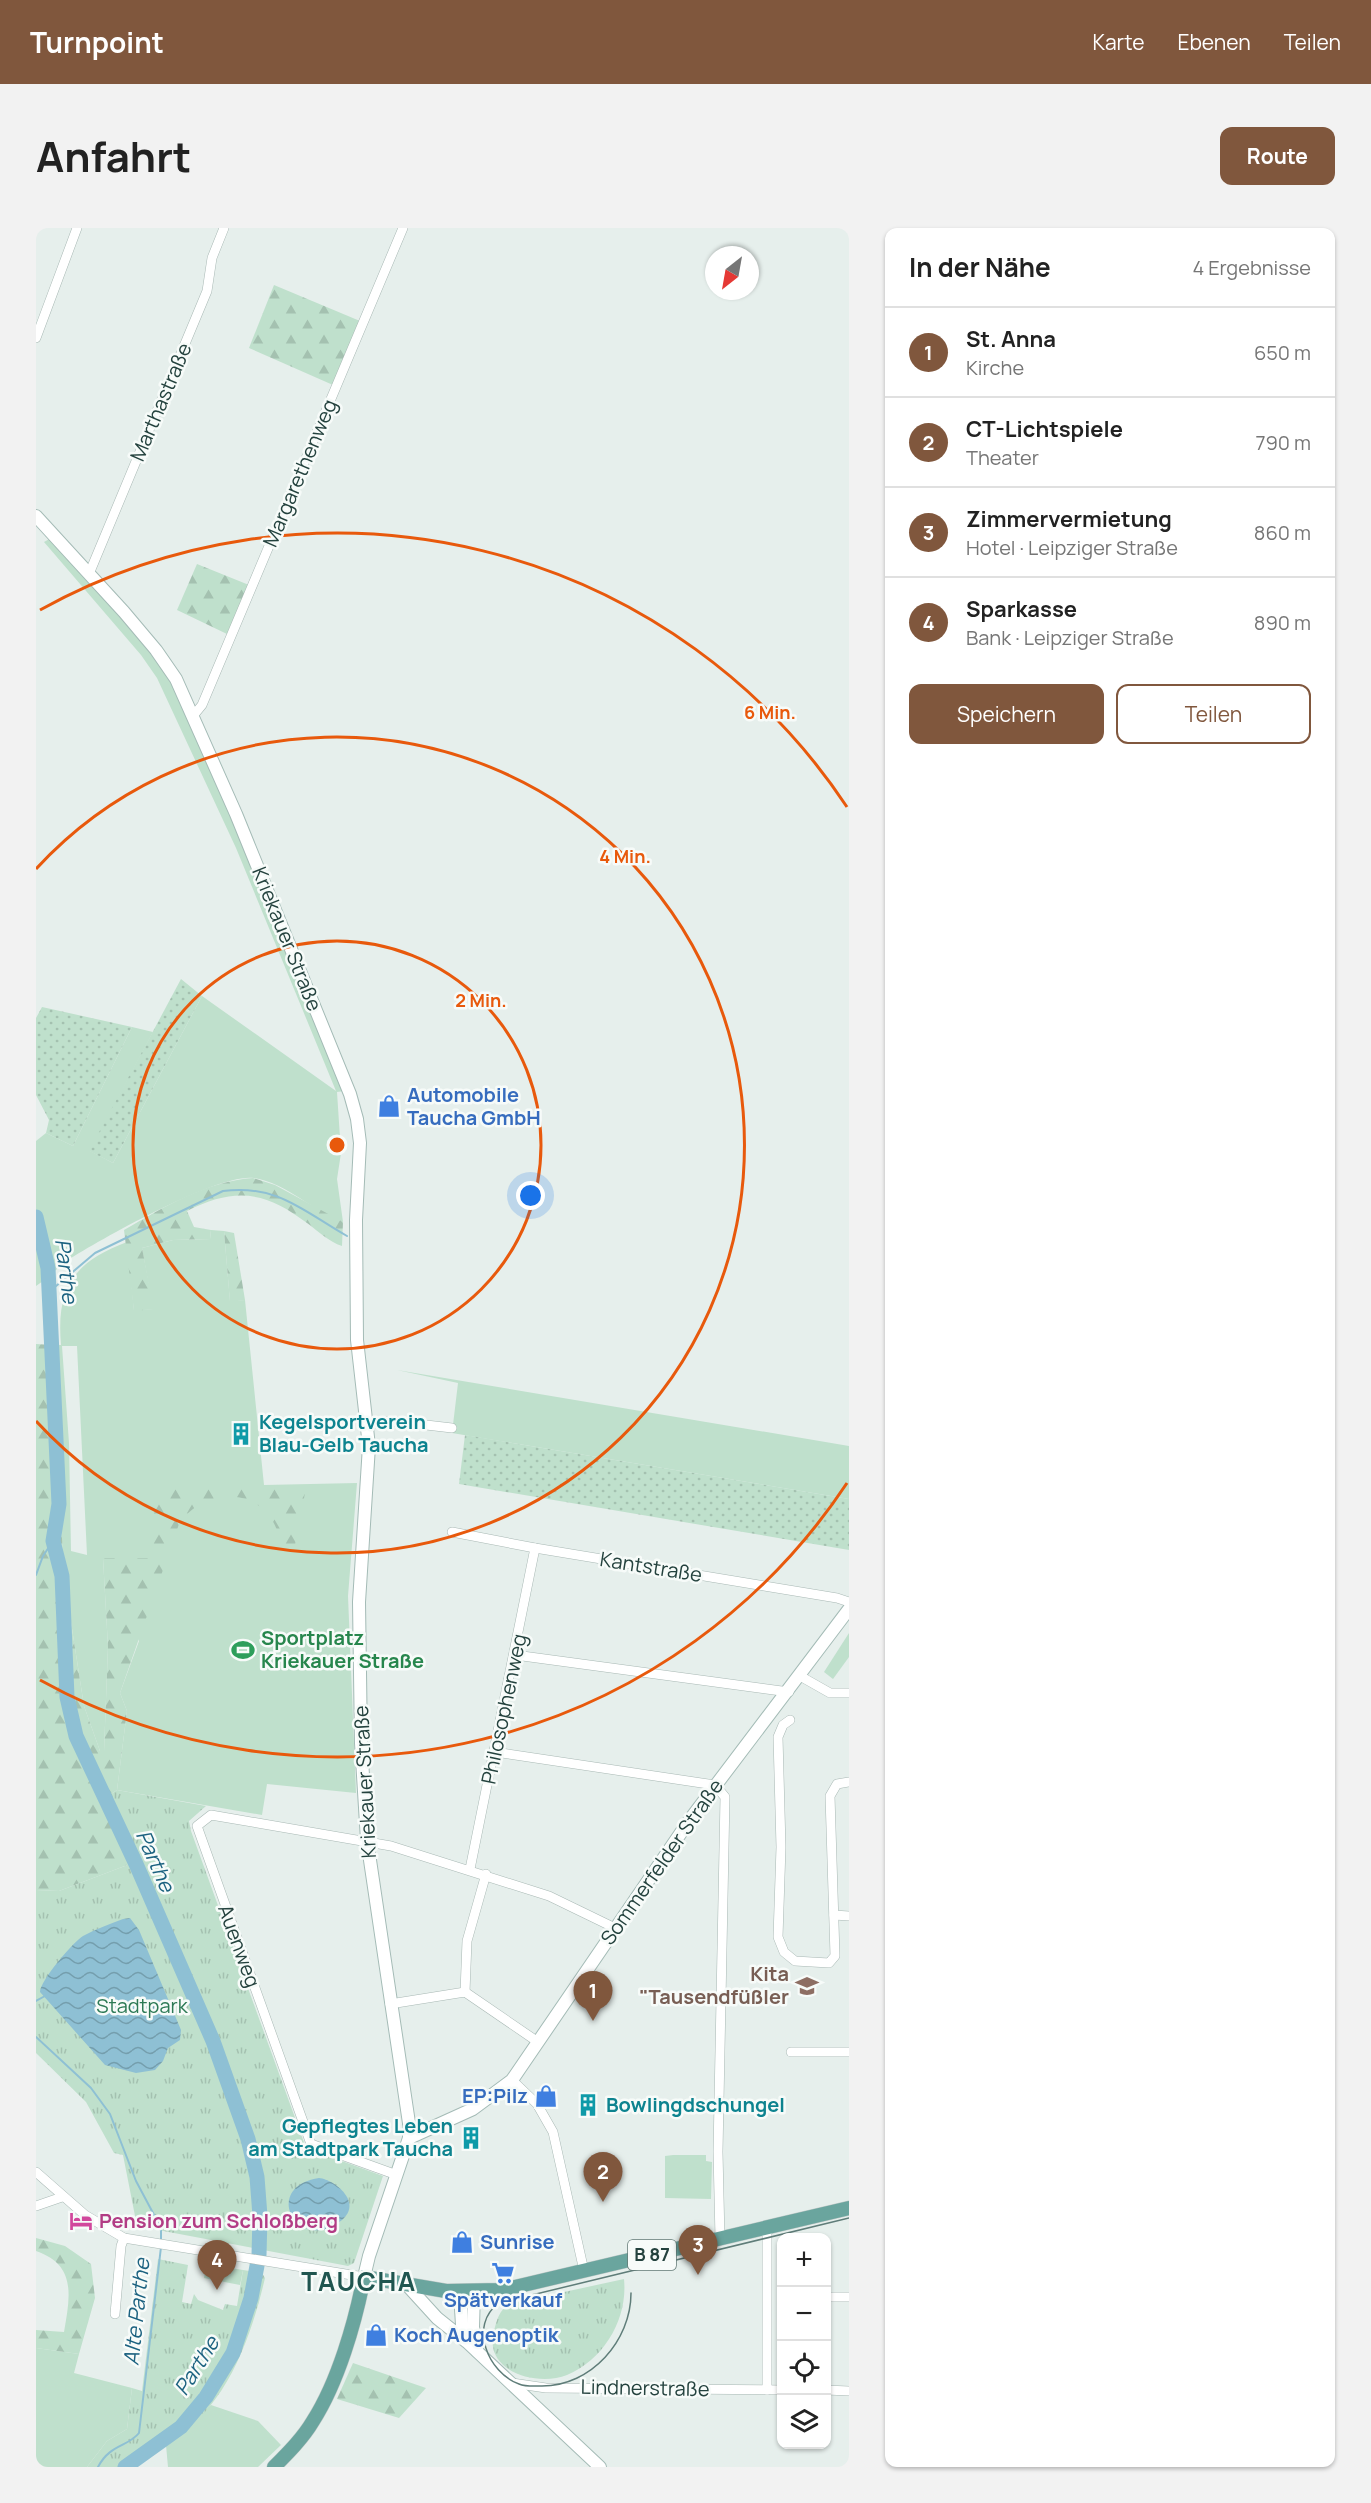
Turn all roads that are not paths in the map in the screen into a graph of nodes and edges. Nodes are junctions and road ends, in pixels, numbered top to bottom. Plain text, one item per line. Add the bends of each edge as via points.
1 (77, 228) edge
2 (224, 228) edge
3 (403, 228) edge
4 (36, 338) edge
5 (36, 516) edge
6 (89, 574) junction
7 (193, 716) junction
8 (368, 1424) junction
9 (452, 1428) dead end
10 (452, 1532) dead end
11 (536, 1548) junction
12 (849, 1602) edge
13 (849, 1609) edge
14 (515, 1655) junction
15 (800, 1676) junction
16 (789, 1692) junction
17 (849, 1693) edge
18 (790, 1720) dead end
19 (495, 1752) junction
20 (849, 1782) edge
21 (715, 1785) junction
22 (367, 1840) junction
23 (470, 1869) junction
24 (486, 1874) junction
25 (834, 1915) junction
26 (849, 1916) edge
27 (615, 1928) junction
28 (465, 1992) junction
29 (390, 2004) junction
30 (538, 2042) junction
31 (791, 2052) dead end
32 (849, 2052) edge
33 (512, 2080) junction
34 (410, 2138) junction
35 (36, 2172) edge
36 (397, 2175) junction
37 (62, 2197) junction
38 (36, 2206) edge
39 (849, 2208) edge
40 (768, 2228) junction
41 (124, 2238) junction
42 (720, 2239) junction
43 (584, 2271) junction
44 (364, 2277) junction
45 (406, 2284) junction
46 (467, 2292) junction
47 (831, 2297) edge
48 (849, 2297) edge
49 (115, 2314) dead end
50 (467, 2342) junction
51 (477, 2351) junction
52 (510, 2383) junction
53 (767, 2390) junction
54 (777, 2390) edge
55 (831, 2391) edge
56 (849, 2391) edge
57 (274, 2467) edge
58 (600, 2467) edge

1 - 4 street
2 - 6 street, Marthastraße via 212,258 207,291
3 - 7 street, Margarethenweg via 202,705
5 - 6 street, Kriekauer Straße
6 - 7 street, Kriekauer Straße via 167,663
7 - 8 street, Kriekauer Straße via 326,1034 357,1119 357,1340
8 - 9 street via 392,1421
8 - 22 street, Kriekauer Straße via 368,1484 359,1602
10 - 11 street, Kantstraße
11 - 12 street, Kantstraße
11 - 14 street, Philosophenweg
13 - 15 street, Sommerfelder Straße
14 - 16 street
14 - 19 street, Philosophenweg
15 - 16 street, Sommerfelder Straße
15 - 17 street via 830,1693
16 - 21 street, Sommerfelder Straße
18 - 25 street via 778,1737 781,1847 777,1931 784,1952 799,1963 831,1962 835,1955
19 - 21 street
19 - 23 street, Philosophenweg
20 - 25 street via 837,1784 830,1794
21 - 27 street, Sommerfelder Straße
21 - 42 street via 725,1797
22 - 23 street
22 - 29 street, Kriekauer Straße
22 - 36 street, Auenweg via 211,1815 197,1826 311,2144
23 - 24 street
24 - 27 street via 549,1896
24 - 28 street via 467,1941
25 - 26 street
27 - 30 street, Sommerfelder Straße
28 - 29 street
28 - 30 street
29 - 34 street, Kriekauer Straße
30 - 33 street, Sommerfelder Straße
31 - 32 street
33 - 34 street, Sommerfelder Straße via 473,2109
33 - 43 street via 537,2104 553,2132
34 - 36 street
35 - 37 street
36 - 44 street
37 - 38 street
37 - 41 street
39 - 40 main road, B 87
40 - 42 main road, B 87
40 - 53 street via 773,2295
41 - 44 street
41 - 49 street
42 - 43 main road, B 87
43 - 46 main road, B 87 via 502,2290
44 - 45 main road, B 87
44 - 57 main road via 325,2399 307,2430
45 - 46 main road, B 87
45 - 50 street via 437,2318
46 - 50 street via 462,2325
46 - 51 street
47 - 48 street
50 - 51 street
51 - 52 street
52 - 53 street, Lindnerstraße via 546,2388
52 - 58 street
53 - 54 street, Lindnerstraße
55 - 56 street

